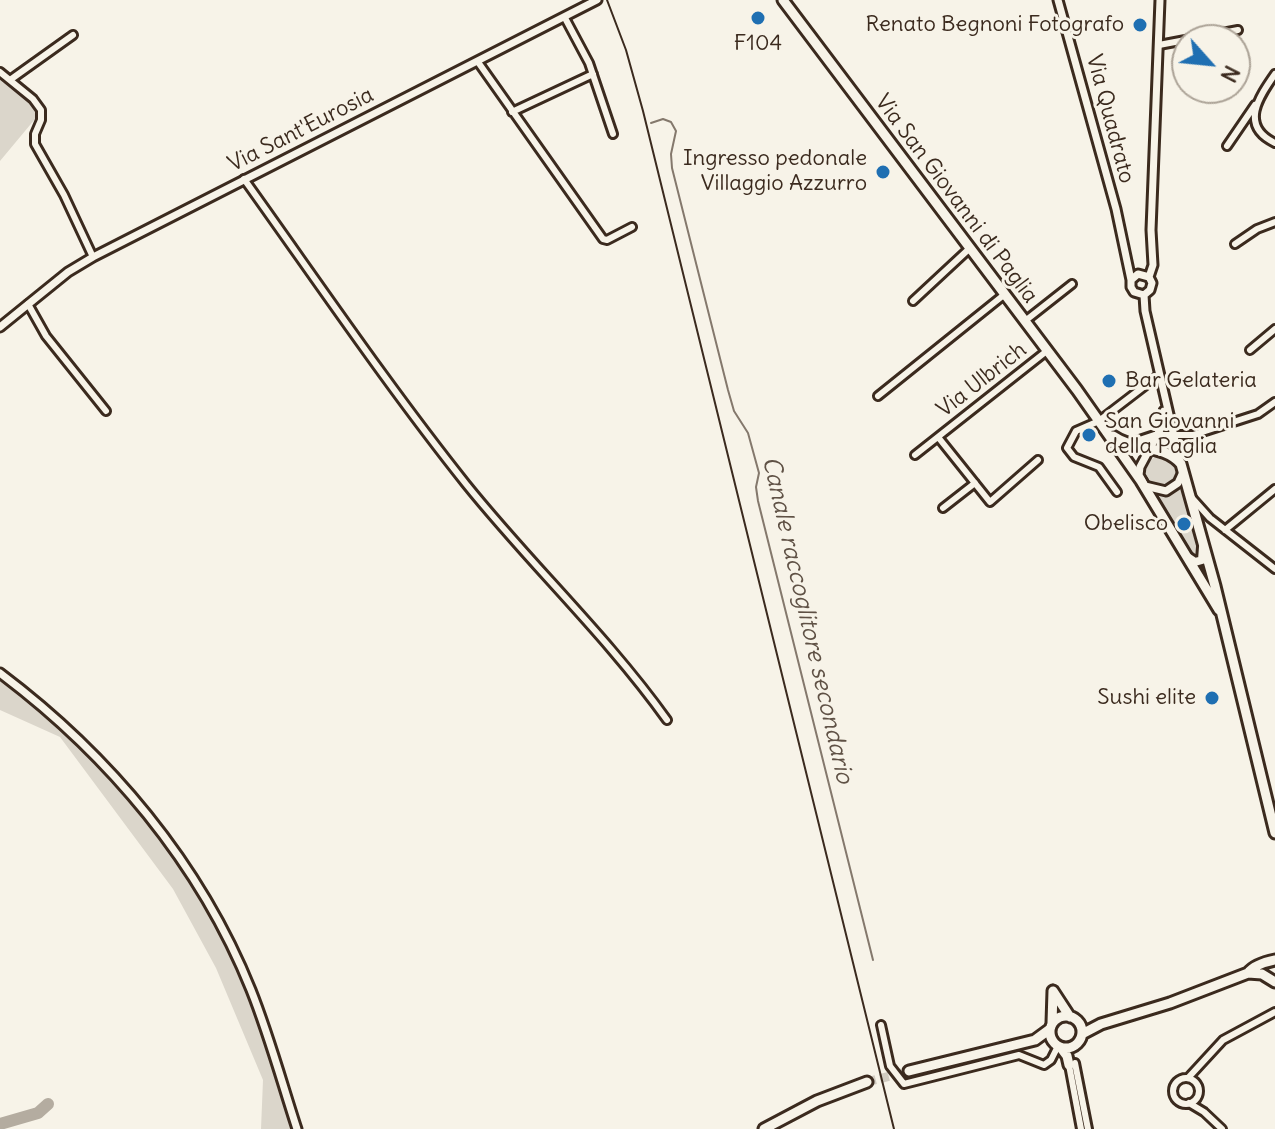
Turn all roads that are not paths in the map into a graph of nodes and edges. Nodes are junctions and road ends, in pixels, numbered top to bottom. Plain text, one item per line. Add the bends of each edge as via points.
1 (597, 0) edge
2 (783, 0) edge
3 (1058, 0) edge
4 (1160, 0) edge
5 (565, 18) junction
6 (73, 35) dead end
7 (1171, 43) edge
8 (1159, 45) junction
9 (478, 62) junction
10 (0, 72) edge
11 (593, 74) junction
12 (1275, 74) edge
13 (10, 80) junction
14 (1255, 105) junction
15 (512, 112) junction
16 (613, 134) dead end
17 (1275, 143) edge
18 (1227, 146) dead end
19 (244, 179) junction
20 (1275, 222) edge
21 (632, 227) dead end
22 (1235, 244) dead end
23 (970, 248) junction
24 (1126, 249) junction
25 (93, 257) junction
26 (1138, 274) junction
27 (1149, 277) junction
28 (1131, 280) junction
29 (1072, 284) dead end
30 (1005, 294) junction
31 (1144, 295) junction
32 (913, 301) dead end
33 (28, 304) junction
34 (1025, 321) junction
35 (0, 327) edge
36 (1275, 329) edge
37 (1048, 350) junction
38 (1250, 350) dead end
39 (1159, 375) junction
40 (878, 396) dead end
41 (1164, 397) junction
42 (1275, 403) edge
43 (106, 411) dead end
44 (1099, 421) junction
45 (1107, 432) junction
46 (1173, 434) junction
47 (1156, 435) junction
48 (938, 437) junction
49 (1128, 444) junction
50 (1149, 449) junction
51 (915, 455) dead end
52 (1038, 460) dead end
53 (1182, 468) junction
54 (1141, 481) junction
55 (975, 483) junction
56 (1275, 489) edge
57 (1117, 492) dead end
58 (1190, 496) junction
59 (943, 508) dead end
60 (1207, 515) junction
61 (1196, 520) junction
62 (1225, 530) junction
63 (1203, 545) junction
64 (1189, 558) junction
65 (1275, 569) edge
66 (1219, 610) junction
67 (0, 673) edge
68 (667, 720) dead end
69 (1275, 833) edge
70 (1275, 961) edge
71 (1248, 973) junction
72 (1275, 982) edge
73 (1275, 1012) edge
74 (1074, 1020) junction
75 (1101, 1024) junction
76 (881, 1025) dead end
77 (1051, 1026) junction
78 (1082, 1034) junction
79 (1035, 1040) junction
80 (1057, 1045) junction
81 (1075, 1045) junction
82 (1072, 1064) junction
83 (909, 1071) tunnel mouth
84 (1191, 1080) junction
85 (867, 1082) tunnel mouth
86 (1198, 1096) junction
87 (1189, 1103) junction
88 (1204, 1112) junction
89 (297, 1129) edge
90 (764, 1129) edge
91 (1081, 1129) edge
92 (1088, 1129) edge
93 (1222, 1129) edge

1 - 5 street, Via Sant'Eurosia
2 - 23 main road, Via San Giovanni di Paglia
3 - 24 street, Via Quadrato
4 - 8 street
5 - 9 street, Via Sant'Eurosia
5 - 11 street
6 - 13 street
7 - 8 street
8 - 27 street
9 - 15 street
9 - 19 street, Via Sant'Eurosia
10 - 13 street
11 - 15 street
11 - 16 street
12 - 14 street
13 - 25 street via 41,110 35,144
14 - 17 street via 1256,125
14 - 18 street
15 - 21 street via 603,239
19 - 25 street, Via Sant'Eurosia
19 - 68 street via 466,485 606,640
20 - 22 street
23 - 30 main road, Via San Giovanni di Paglia
23 - 32 street
24 - 26 street, Via Quadrato
24 - 28 street, Via Quadrato
25 - 33 street, Via Sant'Eurosia
26 - 27 street
26 - 28 street
27 - 31 street via 1151,287
28 - 31 street via 1134,292
29 - 34 street
30 - 34 main road, Via San Giovanni di Paglia
30 - 40 street
31 - 39 street
33 - 35 street, Via Sant'Eurosia
33 - 43 street via 46,336
34 - 37 main road, Via San Giovanni di Paglia
36 - 38 street
37 - 44 main road, Via San Giovanni di Paglia
37 - 48 street, Via Ulbrich
39 - 41 street
39 - 44 street
41 - 46 street
41 - 47 street via 1164,419
42 - 46 street via 1228,425 1187,437
44 - 45 main road, Via San Giovanni di Paglia
44 - 57 street via 1076,431 1067,448 1105,472
45 - 49 main road
45 - 54 main road, Via San Giovanni di Paglia
46 - 47 street
46 - 53 street
47 - 49 street
47 - 50 street
48 - 51 street, Via Ulbrich
48 - 55 street, Via Ulbrich
49 - 50 main road
50 - 53 main road via 1168,453
50 - 54 street via 1139,471
52 - 55 street via 990,502
53 - 54 street via 1178,483 1166,491
53 - 58 main road
54 - 64 main road, Via San Giovanni di Paglia
55 - 59 street
56 - 62 street
58 - 60 street
58 - 61 main road
60 - 61 street
60 - 62 street
61 - 63 main road
62 - 65 street
63 - 64 main road via 1202,560
63 - 66 main road
64 - 66 main road, Via San Giovanni di Paglia
66 - 69 main road
67 - 89 street via 95,755 175,850 244,975
70 - 71 main road
70 - 72 main road
71 - 72 main road
71 - 75 main road
73 - 84 street via 1223,1040
74 - 75 main road
74 - 77 main road via 1057,1019
74 - 77 main road via 1053,991
74 - 78 main road
75 - 78 main road
76 - 80 street via 890,1066 904,1084 1019,1055 1044,1065
77 - 79 main road
77 - 80 main road
78 - 81 main road
79 - 80 main road
79 - 83 main road
80 - 81 main road
80 - 82 main road
81 - 82 main road
82 - 91 street
82 - 92 street
84 - 86 street
84 - 87 street via 1180,1080 1174,1090 1179,1101
85 - 90 main road
86 - 87 street
86 - 88 street
87 - 88 street
88 - 93 street

